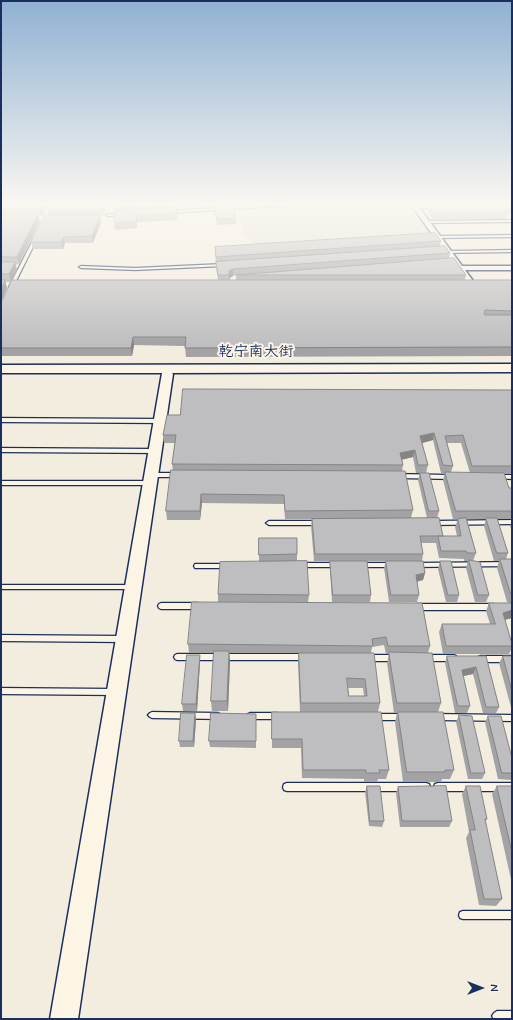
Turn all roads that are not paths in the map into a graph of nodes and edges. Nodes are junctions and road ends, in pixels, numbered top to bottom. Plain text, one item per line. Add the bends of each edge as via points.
1 (29, 251) edge
2 (439, 251) edge
3 (448, 251) junction
4 (512, 251) edge
5 (454, 264) junction
6 (227, 265) edge
7 (14, 267) edge
8 (21, 267) junction
9 (81, 268) dead end
10 (512, 268) edge
11 (1, 285) edge
12 (471, 285) edge
13 (14, 287) joint
14 (512, 368) edge
15 (1, 369) edge
16 (1, 374) edge
17 (166, 374) junction
18 (512, 374) edge
19 (1, 420) edge
20 (159, 421) junction
21 (1, 450) edge
22 (154, 451) junction
23 (182, 475) edge
24 (394, 476) edge
25 (457, 477) edge
26 (488, 477) edge
27 (512, 477) edge
28 (150, 479) junction
29 (1, 483) edge
30 (512, 522) edge
31 (269, 523) dead end
32 (324, 523) edge
33 (426, 523) edge
34 (512, 564) edge
35 (292, 565) edge
36 (347, 565) edge
37 (355, 565) edge
38 (402, 565) edge
39 (410, 565) edge
40 (197, 566) dead end
41 (237, 566) edge
42 (1, 587) edge
43 (133, 587) junction
44 (161, 606) dead end
45 (209, 606) edge
46 (408, 607) edge
47 (504, 608) edge
48 (1, 638) edge
49 (125, 639) junction
50 (177, 657) dead end
51 (312, 658) edge
52 (360, 658) edge
53 (400, 658) edge
54 (416, 658) edge
55 (464, 658) edge
56 (472, 658) edge
57 (512, 659) edge
58 (1, 691) edge
59 (116, 692) junction
60 (152, 715) dead end
61 (222, 716) edge
62 (246, 716) edge
63 (285, 716) edge
64 (363, 717) edge
65 (410, 717) edge
66 (426, 717) edge
67 (512, 718) edge
68 (287, 787) dead end
69 (512, 787) edge
70 (463, 915) dead end
71 (512, 915) edge
72 (497, 1016) dead end
73 (512, 1016) edge
74 (64, 1019) edge

1 - 8 lane
2 - 3 lane
3 - 4 lane
3 - 5 street
5 - 10 street
5 - 12 street
6 - 9 lane via 148,269
7 - 8 lane
8 - 13 lane
11 - 13 street
14 - 15 main road, 乾宁南大街
16 - 17 main road, 乾宁南大街
17 - 18 main road, 乾宁南大街
17 - 20 main road
19 - 20 lane
20 - 22 main road
21 - 22 lane
22 - 28 main road
23 - 28 lane
24 - 25 lane
26 - 27 lane
28 - 29 lane
28 - 43 main road
30 - 33 lane
31 - 32 lane
34 - 39 lane
35 - 36 lane
37 - 38 lane
40 - 41 lane
42 - 43 lane
43 - 49 main road
44 - 45 lane
46 - 47 lane
48 - 49 lane
49 - 59 main road
50 - 51 lane
52 - 53 lane
54 - 55 lane
56 - 57 lane
58 - 59 lane
59 - 74 main road
60 - 61 lane
62 - 63 lane
64 - 65 lane
66 - 67 lane
68 - 69 lane
70 - 71 lane
72 - 73 lane

